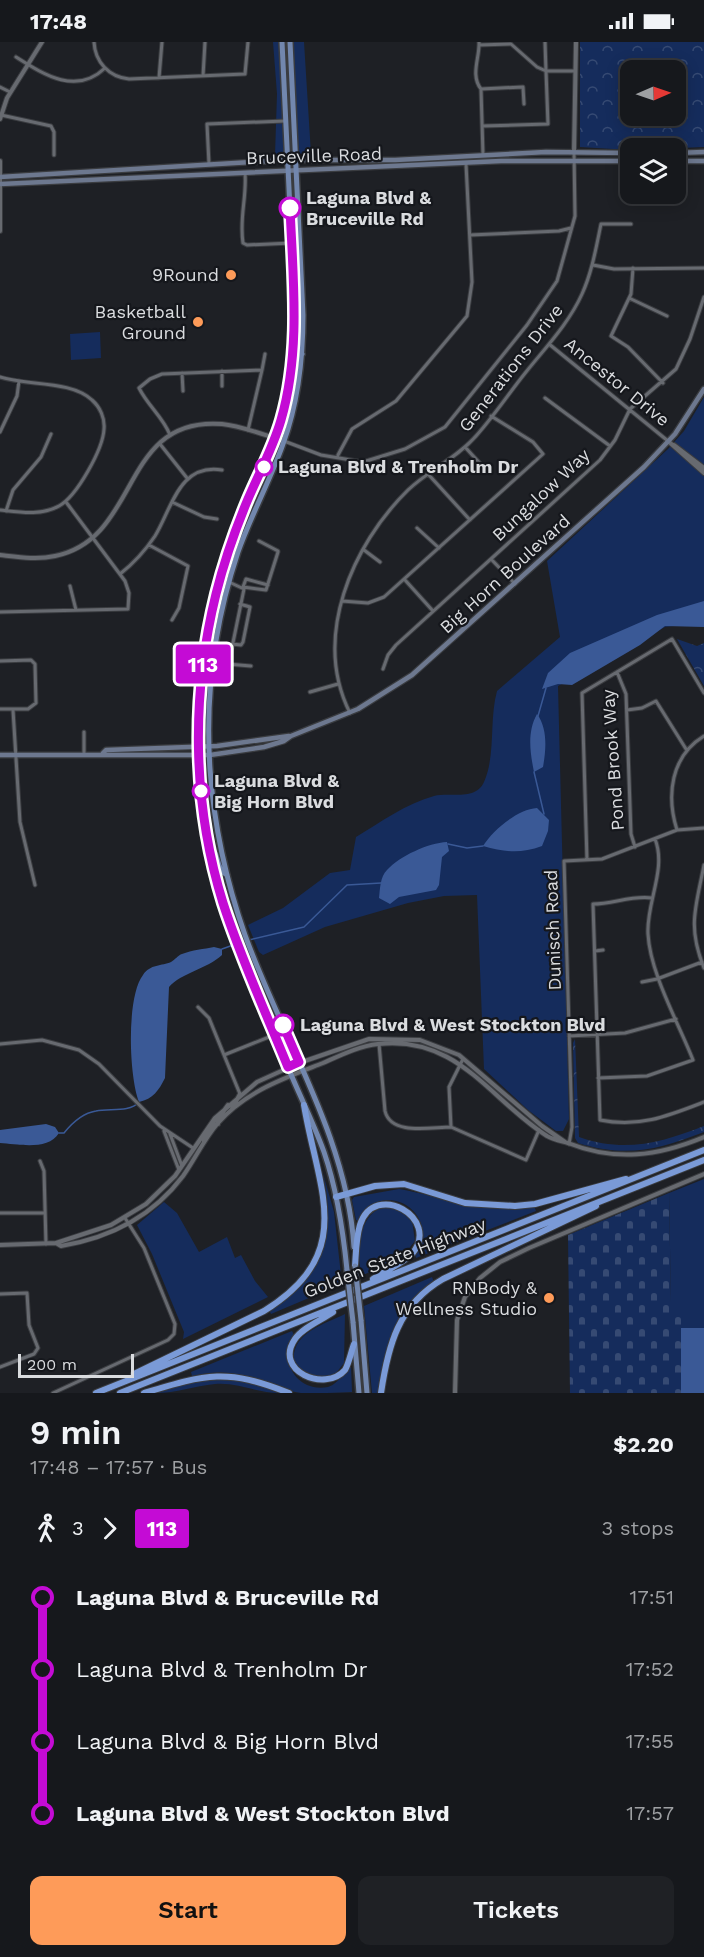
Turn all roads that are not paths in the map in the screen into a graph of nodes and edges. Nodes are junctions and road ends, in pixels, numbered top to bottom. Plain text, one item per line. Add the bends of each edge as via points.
1 (42, 42) edge
2 (94, 42) edge
3 (162, 42) edge
4 (205, 42) edge
5 (248, 42) edge
6 (282, 42) edge
7 (290, 42) edge
8 (545, 42) edge
9 (576, 42) edge
10 (479, 44) edge
11 (16, 57) dead end
12 (29, 65) junction
13 (105, 68) junction
14 (546, 70) junction
15 (577, 71) junction
16 (203, 76) junction
17 (159, 78) junction
18 (0, 87) edge
19 (481, 89) junction
20 (10, 92) junction
21 (524, 104) dead end
22 (0, 117) edge
23 (285, 120) junction
24 (483, 126) junction
25 (574, 152) junction
26 (704, 152) edge
27 (620, 153) edge
28 (686, 153) edge
29 (54, 154) dead end
30 (512, 154) junction
31 (483, 155) junction
32 (296, 159) junction
33 (574, 159) junction
34 (287, 160) junction
35 (0, 161) edge
36 (620, 161) edge
37 (686, 161) edge
38 (704, 161) edge
39 (466, 164) junction
40 (209, 165) junction
41 (296, 168) junction
42 (287, 169) junction
43 (245, 173) junction
44 (0, 177) edge
45 (1, 184) edge
46 (631, 224) dead end
47 (571, 228) junction
48 (0, 231) edge
49 (470, 235) junction
50 (292, 243) junction
51 (593, 265) junction
52 (633, 268) junction
53 (704, 268) edge
54 (704, 297) edge
55 (629, 298) junction
56 (294, 299) junction
57 (667, 316) dead end
58 (549, 344) junction
59 (265, 354) dead end
60 (302, 354) junction
61 (262, 370) junction
62 (222, 371) junction
63 (182, 373) junction
64 (0, 377) edge
65 (19, 381) junction
66 (663, 383) junction
67 (222, 386) dead end
68 (704, 389) edge
69 (183, 391) dead end
70 (545, 398) dead end
71 (630, 409) junction
72 (491, 416) junction
73 (248, 430) junction
74 (0, 432) edge
75 (51, 434) dead end
76 (170, 435) junction
77 (274, 438) junction
78 (284, 441) junction
79 (668, 441) junction
80 (159, 442) junction
81 (610, 446) junction
82 (465, 447) junction
83 (338, 456) junction
84 (704, 468) edge
85 (484, 469) dead end
86 (222, 470) dead end
87 (704, 473) edge
88 (428, 474) junction
89 (187, 478) junction
90 (66, 502) junction
91 (172, 502) junction
92 (0, 510) edge
93 (6, 511) junction
94 (216, 519) dead end
95 (471, 520) junction
96 (417, 528) dead end
97 (92, 539) junction
98 (259, 541) dead end
99 (149, 545) junction
100 (439, 548) junction
101 (364, 550) junction
102 (0, 555) edge
103 (492, 559) junction
104 (380, 562) dead end
105 (120, 574) junction
106 (405, 580) junction
107 (229, 582) junction
108 (515, 584) junction
109 (268, 585) junction
110 (70, 586) dead end
111 (243, 587) junction
112 (342, 601) junction
113 (240, 604) junction
114 (76, 610) junction
115 (433, 611) junction
116 (0, 612) edge
117 (172, 620) dead end
118 (232, 644) junction
119 (0, 661) edge
120 (214, 663) junction
121 (227, 664) junction
122 (251, 666) dead end
123 (383, 669) dead end
124 (617, 672) junction
125 (338, 684) junction
126 (310, 692) dead end
127 (704, 693) edge
128 (0, 709) edge
129 (13, 710) junction
130 (627, 710) junction
131 (350, 713) junction
132 (84, 732) dead end
133 (291, 736) junction
134 (704, 736) edge
135 (198, 747) junction
136 (210, 747) junction
137 (144, 749) junction
138 (686, 750) junction
139 (103, 753) junction
140 (84, 754) junction
141 (210, 754) junction
142 (0, 755) edge
143 (15, 755) junction
144 (198, 755) junction
145 (120, 756) junction
146 (704, 828) edge
147 (677, 830) junction
148 (655, 839) junction
149 (209, 844) junction
150 (634, 847) junction
151 (587, 860) junction
152 (704, 865) edge
153 (227, 875) junction
154 (35, 885) dead end
155 (652, 898) junction
156 (594, 951) junction
157 (603, 951) dead end
158 (702, 962) junction
159 (704, 968) edge
160 (660, 978) junction
161 (642, 982) dead end
162 (198, 1007) dead end
163 (676, 1019) junction
164 (275, 1034) junction
165 (597, 1035) junction
166 (570, 1036) junction
167 (0, 1044) edge
168 (378, 1044) junction
169 (224, 1055) junction
170 (464, 1058) junction
171 (299, 1062) junction
172 (460, 1063) junction
173 (288, 1067) junction
174 (302, 1071) junction
175 (291, 1075) junction
176 (598, 1078) junction
177 (240, 1094) junction
178 (704, 1102) edge
179 (228, 1104) junction
180 (304, 1105) junction
181 (231, 1110) junction
182 (215, 1118) junction
183 (218, 1124) junction
184 (451, 1127) junction
185 (164, 1129) junction
186 (538, 1130) junction
187 (169, 1132) junction
188 (704, 1137) edge
189 (204, 1142) junction
190 (567, 1143) junction
191 (193, 1148) junction
192 (704, 1150) edge
193 (704, 1160) edge
194 (40, 1161) dead end
195 (180, 1168) junction
196 (704, 1174) edge
197 (633, 1178) junction
198 (346, 1193) junction
199 (616, 1195) junction
200 (336, 1197) junction
201 (0, 1213) edge
202 (45, 1213) junction
203 (125, 1218) junction
204 (129, 1224) junction
205 (56, 1243) junction
206 (46, 1244) junction
207 (0, 1245) edge
208 (355, 1266) junction
209 (363, 1286) junction
210 (0, 1294) edge
211 (344, 1304) junction
212 (354, 1344) junction
213 (0, 1367) edge
214 (53, 1393) edge
215 (95, 1393) edge
216 (120, 1393) edge
217 (144, 1393) edge
218 (289, 1393) edge
219 (359, 1393) edge
220 (368, 1393) edge
221 (381, 1393) edge
222 (455, 1393) edge

1 - 12 street
2 - 13 street via 96,55
3 - 17 street
4 - 16 street
5 - 16 street via 245,74
6 - 23 main road
7 - 32 main road
8 - 14 street
9 - 15 street
10 - 14 street via 511,44
10 - 19 street via 476,73
11 - 12 street
12 - 13 street via 67,82 89,78
12 - 20 street
13 - 17 street via 124,79
14 - 15 street
14 - 24 street via 548,124
15 - 25 street
16 - 17 street
18 - 20 street
19 - 21 street via 523,87
19 - 24 street
20 - 22 street
22 - 29 street via 51,126
23 - 34 main road
23 - 40 street via 207,124
24 - 31 street
25 - 27 main road, Bruceville Road
25 - 30 main road, Bruceville Road
25 - 33 street
26 - 28 main road
30 - 31 main road, Bruceville Road
30 - 39 main road via 471,159
31 - 32 main road, Bruceville Road
32 - 34 main road, Bruceville Road
32 - 41 main road
33 - 36 main road, Bruceville Road
33 - 39 main road, Bruceville Road
33 - 47 street via 576,208
34 - 40 main road, Bruceville Road
34 - 42 main road
35 - 44 street
37 - 38 main road
39 - 41 main road, Bruceville Road
39 - 49 street
40 - 44 main road, Bruceville Road
41 - 42 main road, Bruceville Road
41 - 60 main road
42 - 43 main road, Bruceville Road
42 - 50 main road
43 - 45 main road, Bruceville Road
43 - 50 street via 243,243
44 - 45 street
45 - 48 street
46 - 51 street, Generations Drive via 601,224
47 - 49 street
47 - 83 street via 564,263 553,289 445,427 412,446 372,460 353,461
49 - 83 street via 472,286 466,318 396,401 352,429
50 - 56 main road
51 - 52 street
51 - 58 street, Generations Drive via 574,309
52 - 53 street
52 - 55 street
54 - 66 street, Bungalow Way via 676,369
55 - 57 street
55 - 66 street via 611,336 628,347
56 - 60 main road via 298,304 298,348
56 - 77 main road via 293,360
58 - 71 street, Ancestor Drive
58 - 72 street, Generations Drive
59 - 61 street
60 - 78 main road
61 - 62 street
61 - 73 street
62 - 63 street
62 - 67 street
63 - 69 street
63 - 76 street via 158,375 139,388 164,420
64 - 65 street
65 - 74 street via 17,396
65 - 90 street via 80,393 92,399 102,414 102,440 78,488
66 - 71 street, Bungalow Way
68 - 79 main road, Big Horn Boulevard
70 - 81 street
71 - 79 street, Ancestor Drive
71 - 81 street, Bungalow Way
72 - 82 street, Generations Drive
72 - 95 street via 533,442 543,454
73 - 76 street via 209,424
73 - 77 street
75 - 93 street via 41,457 13,490
76 - 80 street
77 - 78 street
77 - 135 main road via 234,535 216,593 202,672
78 - 83 street via 321,455
78 - 107 main road
79 - 84 street
79 - 87 street
79 - 108 main road, Big Horn Boulevard
80 - 89 street
80 - 97 street via 137,468 115,513
81 - 103 street, Bungalow Way via 600,460
82 - 85 street
82 - 88 street, Generations Drive
86 - 89 street via 205,470
88 - 95 street
88 - 101 street, Generations Drive via 397,502
89 - 91 street
90 - 93 street via 42,512
90 - 97 street
91 - 94 street
91 - 99 street
92 - 93 street
95 - 100 street
96 - 100 street
97 - 102 street via 56,556
97 - 105 street
98 - 109 street via 278,551
99 - 105 street
99 - 117 street via 188,566 179,608
100 - 106 street
101 - 104 street
101 - 112 street, Generations Drive via 354,565
103 - 108 street
103 - 115 street, Bungalow Way
105 - 114 street via 128,588 128,609
106 - 112 street via 377,601
106 - 115 street
107 - 111 street
107 - 120 main road
108 - 131 main road, Big Horn Boulevard via 412,675
109 - 111 street via 265,591
109 - 111 street via 246,579
110 - 114 street
111 - 113 street
112 - 125 street, Generations Drive via 336,625
113 - 118 street
113 - 118 street via 250,607 243,642
114 - 116 street
115 - 123 street, Bungalow Way via 393,648
118 - 121 street
119 - 129 street via 31,660 35,664 36,703 28,709
120 - 121 street
120 - 136 main road
121 - 122 street
124 - 127 street via 672,639
124 - 130 street, Pond Brook Way via 625,688
124 - 151 street via 582,693
125 - 126 street
125 - 131 street, Generations Drive
128 - 129 street
129 - 143 street
130 - 138 street via 656,700
130 - 150 street, Pond Brook Way
131 - 133 main road, Big Horn Boulevard
132 - 140 street
133 - 136 main road, Big Horn Boulevard
133 - 141 main road, Big Horn Boulevard via 264,747
134 - 138 street
135 - 136 main road, Big Horn Boulevard
135 - 137 main road, Big Horn Boulevard
135 - 144 main road
136 - 141 main road
137 - 139 main road, Big Horn Boulevard
137 - 145 main road
138 - 147 street via 674,774
139 - 140 main road, Big Horn Boulevard
139 - 145 main road, Big Horn Boulevard
140 - 143 main road, Big Horn Boulevard
141 - 144 main road, Big Horn Boulevard
141 - 153 main road
142 - 143 main road, Big Horn Boulevard
143 - 154 street via 20,822
144 - 145 main road, Big Horn Boulevard
144 - 149 main road
146 - 147 street, Dunisch Road
147 - 148 street, Dunisch Road
148 - 150 street, Dunisch Road
148 - 155 street via 659,861
149 - 153 main road
149 - 164 main road via 234,935
150 - 151 street, Dunisch Road via 610,857
151 - 166 street, Dunisch Road via 564,861
152 - 158 street via 693,926
153 - 171 main road via 250,947
155 - 156 street via 593,904
155 - 160 street via 648,935
156 - 157 street
156 - 165 street
158 - 159 street
158 - 160 street
160 - 161 street
160 - 163 street
162 - 169 street via 209,1018
163 - 165 street via 636,1031
163 - 176 street via 693,1060 647,1076
164 - 169 street
164 - 173 main road
165 - 166 street
165 - 176 street
166 - 190 street, Dunisch Road via 572,1127
167 - 185 street via 42,1040 69,1046 93,1059
168 - 172 street via 426,1048
168 - 174 street via 357,1048
168 - 184 street via 388,1121 398,1127
169 - 177 street
170 - 171 street via 420,1040 387,1038 356,1043
170 - 172 street
170 - 190 street
171 - 173 street
171 - 174 main road
172 - 184 street via 449,1086
172 - 186 street
173 - 175 main road
173 - 177 street
174 - 175 street
174 - 198 main road via 334,1150
175 - 180 main road
175 - 181 street via 261,1089
176 - 178 street via 600,1120 621,1124 648,1122
177 - 179 street
177 - 181 street
179 - 182 street
179 - 183 street
180 - 200 main road via 323,1150
180 - 215 highway via 326,1205 321,1246 304,1277 280,1302 264,1311
181 - 183 street
182 - 189 street
182 - 191 street
183 - 189 street
184 - 186 street via 526,1160
185 - 187 street
185 - 195 street
186 - 190 street
187 - 191 street
187 - 195 street
188 - 190 street via 661,1153 632,1156 596,1153
189 - 204 street via 173,1187
191 - 195 street
192 - 197 highway, Golden State Highway
193 - 199 highway, Golden State Highway
194 - 202 street via 44,1171
195 - 203 street via 157,1195
196 - 222 street via 529,1248 500,1262 480,1278 465,1297 457,1320
197 - 198 highway via 515,1206 465,1203 404,1184
197 - 209 highway, Golden State Highway
198 - 200 highway
198 - 208 main road
199 - 211 highway, Golden State Highway
199 - 221 highway via 442,1279 421,1294 404,1313 392,1337
200 - 212 main road, bridge
201 - 202 street
202 - 206 street
203 - 204 street
203 - 205 street
204 - 205 street via 82,1242 61,1246
204 - 214 street via 148,1258 175,1324 174,1334 168,1341
205 - 206 street
206 - 207 street
208 - 209 highway via 358,1233 366,1214 383,1204 411,1214 419,1233 413,1252
208 - 220 main road, bridge
209 - 215 highway, Golden State Highway
210 - 213 street via 27,1293 29,1325 38,1348 34,1354
211 - 212 highway via 296,1337 291,1365 303,1380 312,1384 331,1383 345,1370
211 - 216 highway, Golden State Highway
212 - 219 main road
217 - 218 highway via 216,1374 249,1379

